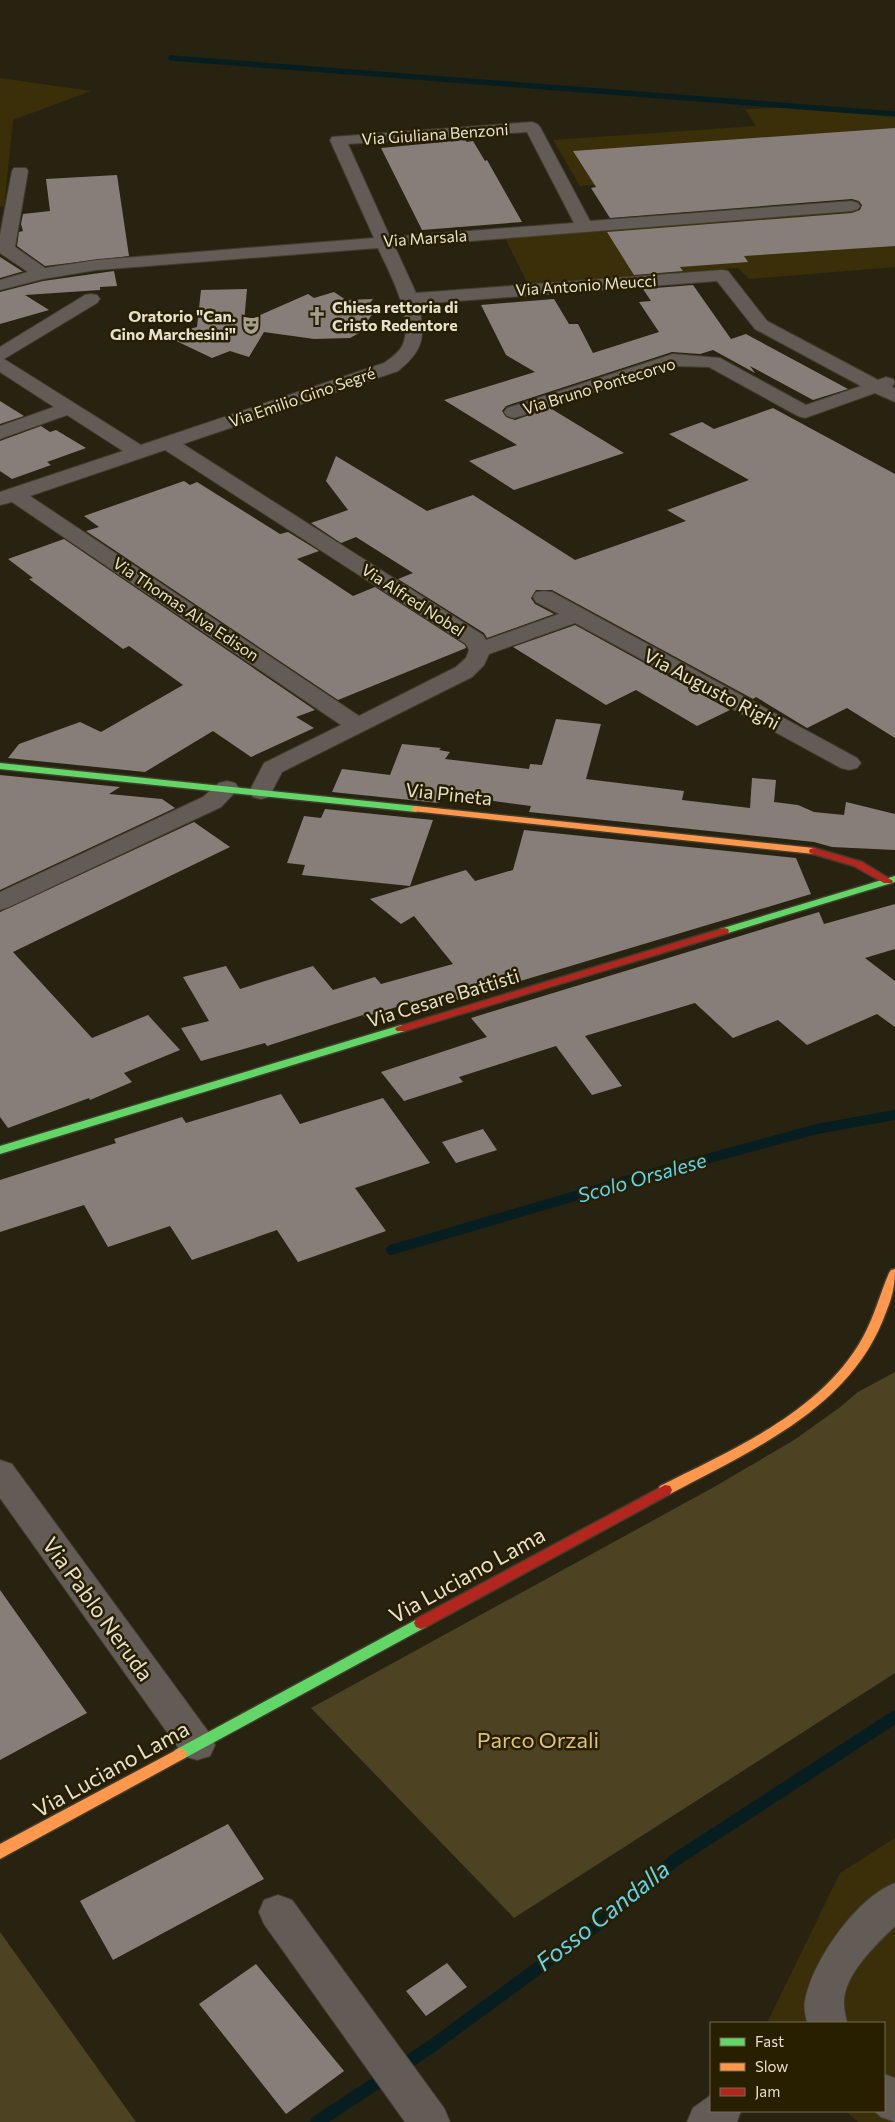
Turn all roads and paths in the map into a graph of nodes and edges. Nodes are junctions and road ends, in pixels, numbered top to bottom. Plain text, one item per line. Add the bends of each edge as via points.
1 (20, 171) dead end
2 (852, 206) dead end
3 (584, 226) junction
4 (383, 242) junction
5 (42, 274) junction
6 (0, 285) edge
7 (91, 299) dead end
8 (410, 299) junction
9 (0, 355) edge
10 (0, 364) edge
11 (895, 380) edge
12 (877, 386) junction
13 (895, 396) edge
14 (68, 408) junction
15 (514, 412) dead end
16 (0, 433) edge
17 (167, 442) junction
18 (138, 452) junction
19 (7, 496) edge
20 (544, 597) dead end
21 (576, 615) junction
22 (480, 650) junction
23 (357, 725) junction
24 (849, 763) dead end
25 (0, 766) edge
26 (227, 788) junction
27 (261, 792) junction
28 (891, 880) edge
29 (0, 902) edge
30 (0, 1149) edge
31 (895, 1273) edge
32 (0, 1473) edge
33 (197, 1745) junction
34 (0, 1852) edge
35 (895, 1900) edge
36 (278, 1912) dead end
37 (827, 2022) edge
38 (885, 2095) edge
39 (895, 2103) edge
40 (720, 2112) edge
41 (429, 2122) edge
42 (708, 2122) edge

1 - 5 street via 6,249
2 - 3 street, Via Marsala
3 - 4 street, Via Marsala
3 - 4 street, Via Giuliana Benzoni via 532,128 338,140
4 - 5 street, Via Marsala via 97,265
4 - 8 street
5 - 6 street, Via Marsala
7 - 9 street
8 - 12 street, Via Antonio Meucci via 722,275 761,325
8 - 17 street, Via Emilio Gino Segré via 415,342 406,356 391,366
10 - 14 street
11 - 12 street, Via Bruno Pontecorvo
12 - 13 street, Via Antonio Meucci
12 - 15 street, Via Bruno Pontecorvo via 805,412 713,362 673,360
14 - 16 street
14 - 18 street
17 - 18 street, Via Emilio Gino Segré
17 - 22 street, Via Alfred Nobel via 475,640
18 - 19 street, Via Emilio Gino Segré
19 - 23 street, Via Thomas Alva Edison
20 - 21 street, Via Augusto Righi
21 - 22 street
21 - 24 street, Via Augusto Righi
22 - 23 street, Via Alfred Nobel via 476,660 464,672
23 - 27 street, Via Alfred Nobel via 272,768
25 - 26 street, Via Pineta
26 - 27 street, Via Pineta
26 - 29 street via 212,802
27 - 28 street, Via Pineta via 814,851 858,864
28 - 30 street, Via Cesare Battisti
31 - 33 street, Via Luciano Lama via 875,1324 858,1355 829,1389 771,1433
32 - 33 street, Via Pablo Neruda
33 - 34 street, Via Luciano Lama
35 - 37 street via 855,1940 834,1970 824,2002
36 - 41 street
38 - 39 street
40 - 42 street

